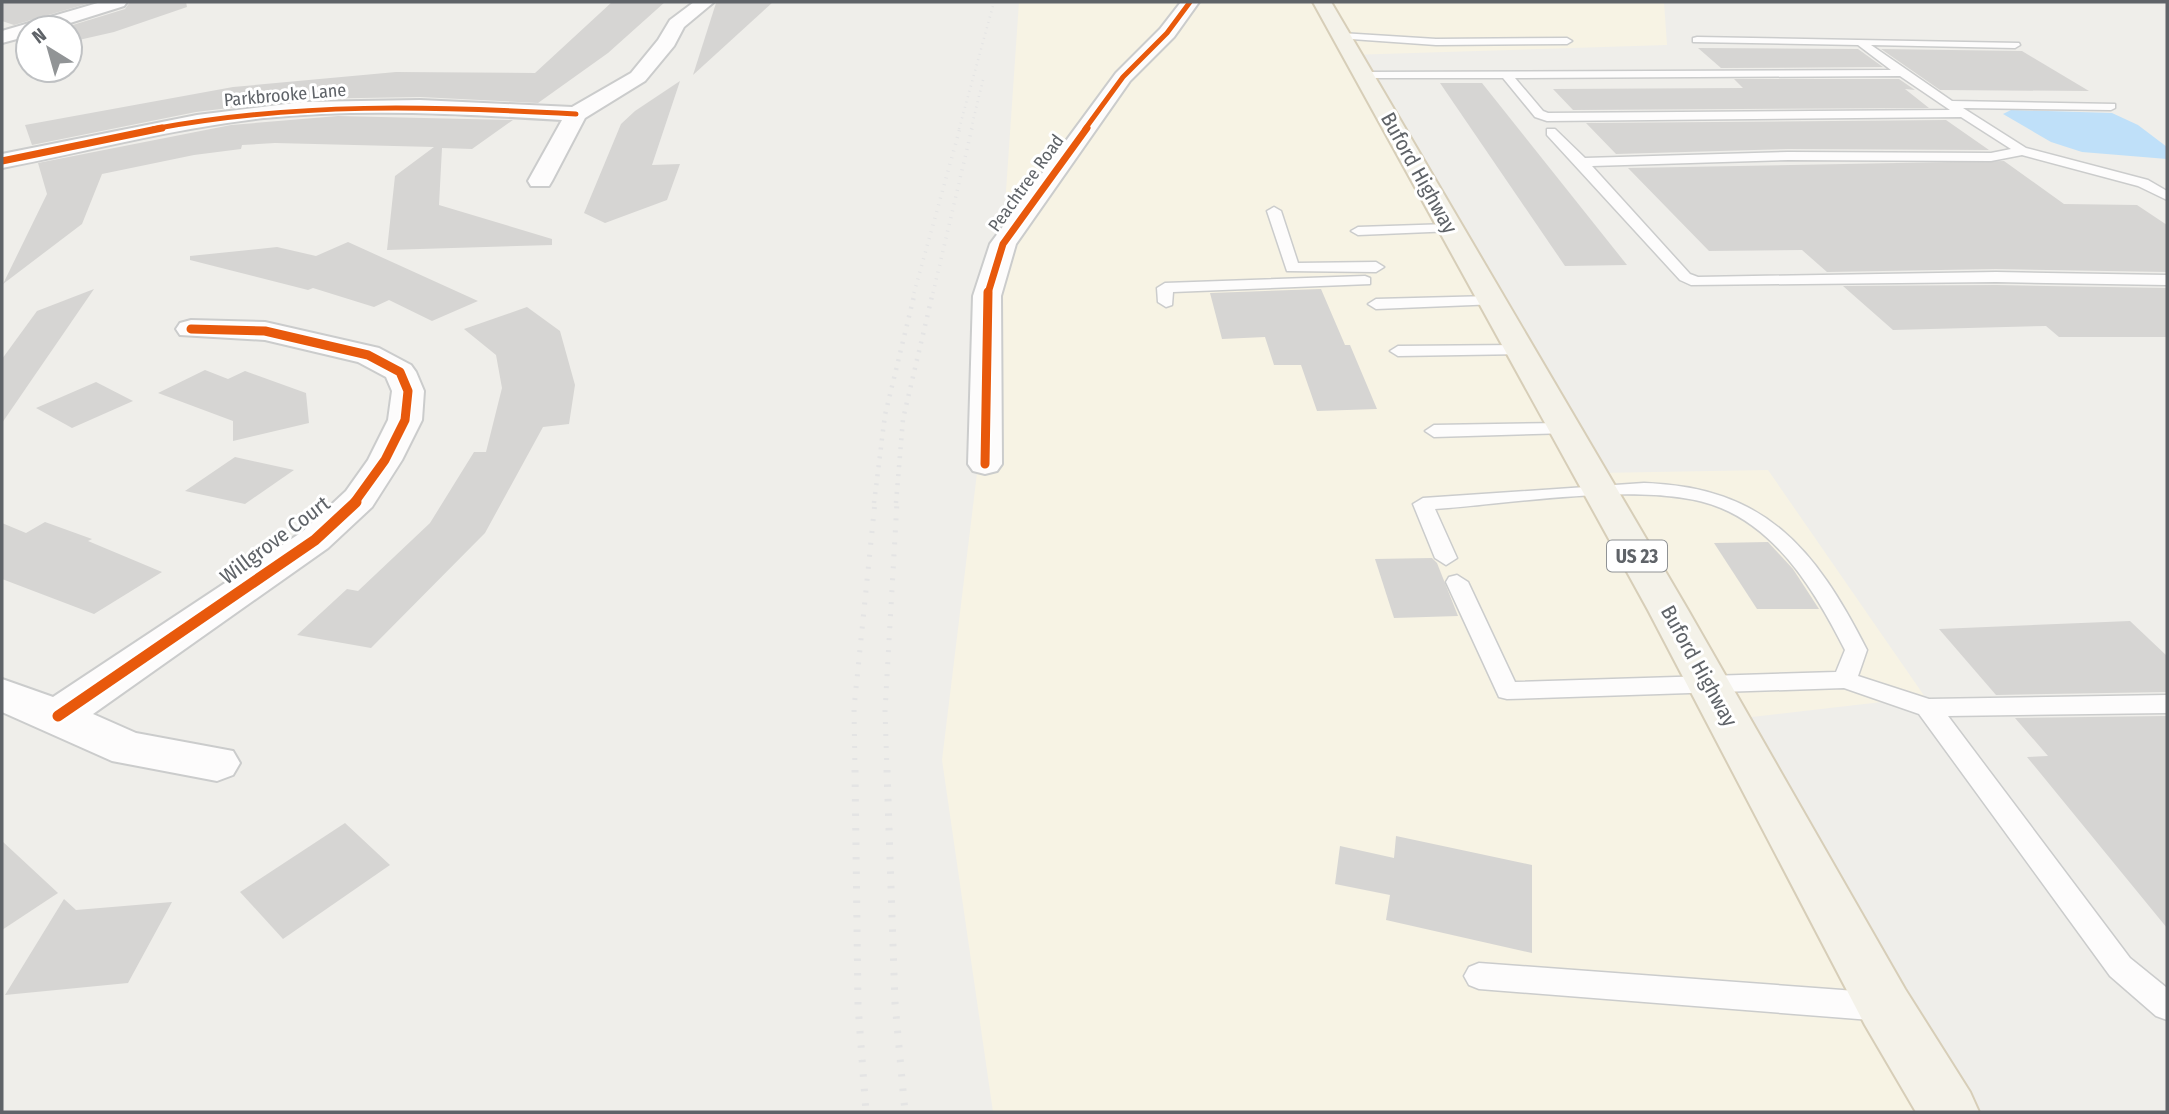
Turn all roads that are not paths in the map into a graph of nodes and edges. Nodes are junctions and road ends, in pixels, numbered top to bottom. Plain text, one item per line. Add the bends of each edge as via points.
1 (118, 2) edge
2 (705, 2) edge
3 (1190, 2) edge
4 (1322, 2) edge
5 (80, 14) edge
6 (1341, 36) junction
7 (1698, 40) dead end
8 (1567, 41) dead end
9 (1860, 42) junction
10 (2015, 45) dead end
11 (1902, 73) junction
12 (1506, 74) junction
13 (1363, 75) junction
14 (1948, 104) junction
15 (2111, 106) dead end
16 (1962, 113) junction
17 (576, 114) junction
18 (1551, 132) dead end
19 (2022, 151) junction
20 (2, 161) edge
21 (1582, 162) junction
22 (540, 181) dead end
23 (2167, 196) edge
24 (1274, 211) dead end
25 (1449, 228) junction
26 (1358, 231) dead end
27 (1376, 267) dead end
28 (2167, 279) edge
29 (1365, 281) dead end
30 (1491, 301) junction
31 (1166, 302) dead end
32 (1376, 304) dead end
33 (191, 329) dead end
34 (1519, 350) junction
35 (1398, 352) dead end
36 (1564, 429) junction
37 (1434, 430) dead end
38 (985, 464) dead end
39 (1600, 491) junction
40 (1446, 558) dead end
41 (1457, 582) dead end
42 (1844, 680) junction
43 (1710, 686) junction
44 (2, 695) edge
45 (2167, 704) edge
46 (1928, 708) junction
47 (58, 716) junction
48 (217, 763) dead end
49 (1479, 976) dead end
50 (2167, 1006) edge
51 (1885, 1007) junction
52 (1949, 1112) edge

1 - 5 street
2 - 17 street via 676,24 638,76
3 - 38 street, Peachtree Road via 1167,33 1123,77 1003,244 987,296
4 - 6 main road, Buford Highway / US 23
6 - 8 lane
6 - 13 main road, Buford Highway / US 23
7 - 9 lane
9 - 10 lane
9 - 11 lane
11 - 12 lane
11 - 14 lane
12 - 13 lane
12 - 16 lane via 1539,114 1547,117
13 - 25 main road, Buford Highway / US 23
14 - 15 lane
14 - 16 lane
16 - 19 lane
17 - 20 street, Parkbrooke Lane via 334,106 181,125
17 - 22 street
18 - 21 lane
19 - 21 lane via 1991,157
19 - 23 lane via 2143,183
21 - 28 lane via 1685,277 1696,282
24 - 27 lane via 1292,268
25 - 26 lane
25 - 30 main road, Buford Highway / US 23
29 - 31 lane via 1165,288
30 - 32 lane
30 - 34 main road, Buford Highway / US 23
33 - 47 street, Willgrove Court via 265,331 368,355 400,372 408,391 405,420 359,499 314,540
34 - 35 lane
34 - 36 main road, Buford Highway / US 23
36 - 37 lane
36 - 39 main road, Buford Highway / US 23
39 - 40 lane via 1423,504
39 - 42 lane via 1669,490 1706,496 1757,519 1780,537 1845,626 1856,650
39 - 43 main road, Buford Highway / US 23
41 - 43 lane via 1507,691
42 - 43 lane
42 - 46 lane
43 - 51 main road, Buford Highway / US 23
44 - 47 street
45 - 46 lane
46 - 50 lane via 2120,967
47 - 48 street via 128,749
49 - 51 lane
51 - 52 main road, Buford Highway / US 23

